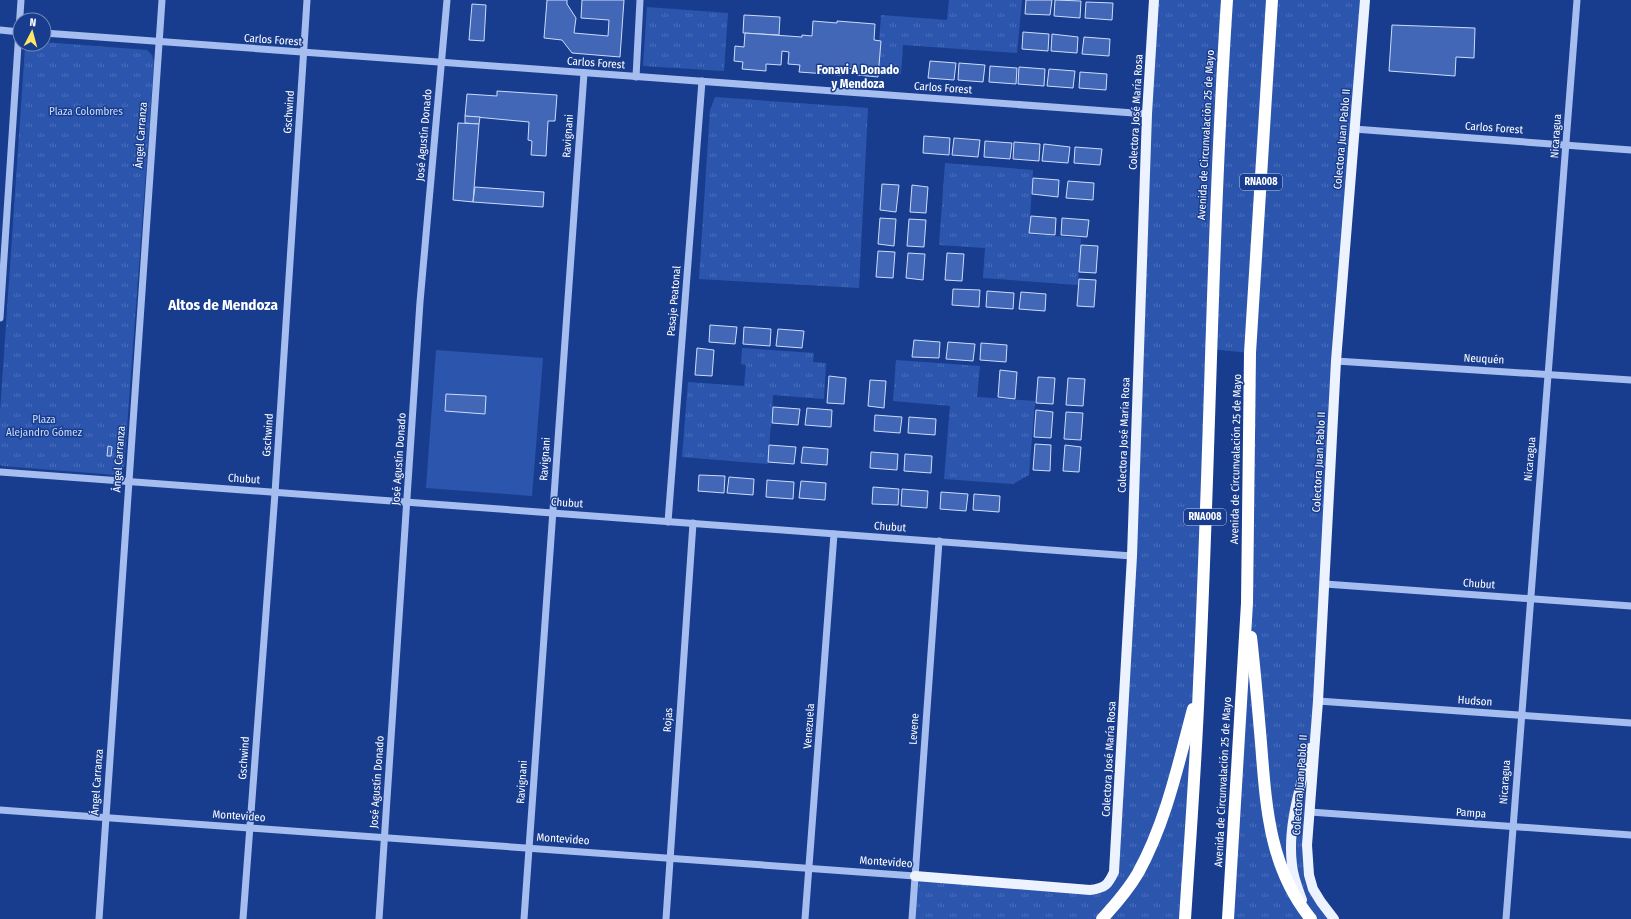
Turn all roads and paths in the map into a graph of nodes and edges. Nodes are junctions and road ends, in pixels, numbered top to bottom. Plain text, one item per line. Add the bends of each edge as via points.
1 (21, 0) edge
2 (162, 0) edge
3 (307, 0) edge
4 (447, 0) edge
5 (640, 0) edge
6 (1154, 0) edge
7 (1219, 0) edge
8 (1226, 0) edge
9 (1365, 0) edge
10 (1577, 0) edge
11 (1272, 3) edge
12 (20, 12) edge
13 (0, 30) edge
14 (12, 31) edge
15 (52, 35) edge
16 (159, 42) junction
17 (18, 52) edge
18 (304, 53) junction
19 (442, 63) junction
20 (1222, 71) junction
21 (584, 73) junction
22 (636, 77) junction
23 (702, 82) junction
24 (1147, 114) junction
25 (1354, 129) junction
26 (1566, 145) junction
27 (1631, 150) edge
28 (0, 318) edge
29 (1336, 361) junction
30 (1548, 374) junction
31 (1631, 380) edge
32 (0, 472) edge
33 (128, 482) junction
34 (275, 493) junction
35 (407, 502) junction
36 (553, 513) junction
37 (668, 522) junction
38 (693, 523) junction
39 (834, 534) junction
40 (939, 542) junction
41 (1132, 556) junction
42 (1325, 584) junction
43 (1530, 599) junction
44 (1247, 602) junction
45 (1631, 606) edge
46 (1199, 684) junction
47 (1318, 702) junction
48 (1521, 715) junction
49 (1317, 722) junction
50 (1631, 723) edge
51 (0, 810) edge
52 (1310, 812) junction
53 (106, 818) junction
54 (1512, 827) junction
55 (250, 828) junction
56 (1631, 835) edge
57 (385, 838) junction
58 (529, 848) junction
59 (670, 858) junction
60 (810, 868) junction
61 (1114, 872) joint
62 (915, 876) junction
63 (1308, 916) edge
64 (99, 919) edge
65 (243, 919) edge
66 (379, 919) edge
67 (524, 919) edge
68 (666, 919) edge
69 (805, 919) edge
70 (912, 919) edge
71 (1102, 919) edge
72 (1185, 919) edge
73 (1228, 919) edge
74 (1334, 919) edge
75 (1506, 919) edge

1 - 12 street
2 - 16 street, Ángel Carranza
3 - 18 street, Gschwind
4 - 19 street, José Agustín Donado
5 - 22 street
6 - 24 main road, Colectora José María Rosa
7 - 20 highway
8 - 20 highway, Avenida de Circunvalación 25 de Mayo / RNA008
9 - 25 main road, Colectora Juan Pablo II
10 - 26 street, Nicaragua
11 - 44 highway, Avenida de Circunvalación 25 de Mayo / RNA008 via 1250,353
13 - 14 street
15 - 16 street, Carlos Forest
16 - 18 street, Carlos Forest
16 - 33 street, Ángel Carranza
17 - 28 street
18 - 19 street, Carlos Forest
18 - 34 street, Gschwind
19 - 21 street, Carlos Forest
19 - 35 street, José Agustín Donado via 420,302
20 - 46 highway, Avenida de Circunvalación 25 de Mayo / RNA008
21 - 22 street, Carlos Forest
21 - 36 street, Ravignani
22 - 23 street, Carlos Forest
23 - 24 street, Carlos Forest
23 - 37 street, Pasaje Peatonal
24 - 41 main road, Colectora José María Rosa
25 - 26 street, Carlos Forest
25 - 29 main road, Colectora Juan Pablo II
26 - 27 street, Carlos Forest
26 - 30 street, Nicaragua
29 - 30 street, Neuquén
29 - 42 main road, Colectora Juan Pablo II
30 - 31 street, Neuquén
30 - 43 street, Nicaragua
32 - 33 street, Chubut
33 - 34 street, Chubut
33 - 53 street, Ángel Carranza
34 - 35 street, Chubut
34 - 55 street, Gschwind
35 - 36 street, Chubut
35 - 57 street, José Agustín Donado
36 - 37 street, Chubut
36 - 58 street, Ravignani
37 - 38 street, Chubut
38 - 39 street, Chubut
38 - 59 street, Rojas
39 - 40 street, Chubut
39 - 60 street, Venezuela
40 - 41 street, Chubut
40 - 62 street, Levene
41 - 61 main road, Colectora José María Rosa
42 - 43 street, Chubut
42 - 47 main road, Colectora Juan Pablo II
43 - 45 street, Chubut
43 - 48 street, Nicaragua
44 - 63 highway via 1264,790 1271,836 1282,869
44 - 73 highway, Avenida de Circunvalación 25 de Mayo / RNA008
46 - 71 highway via 1169,797 1154,842 1122,897
46 - 72 highway, Avenida de Circunvalación 25 de Mayo / RNA008
47 - 48 street, Hudson
47 - 49 main road, Colectora Juan Pablo II
48 - 50 street, Hudson
48 - 54 street, Nicaragua
49 - 52 main road, Colectora Juan Pablo II
49 - 63 main road via 1299,792 1291,843 1292,865
51 - 53 street, Montevideo
52 - 54 street, Pampa
52 - 74 main road, Colectora Juan Pablo II via 1307,860 1309,875 1313,889
53 - 55 street, Montevideo
53 - 64 street, Ángel Carranza
54 - 56 street, Pampa
54 - 75 street, Nicaragua
55 - 57 street, Montevideo
55 - 65 street, Gschwind
57 - 58 street, Montevideo
57 - 66 street, José Agustín Donado
58 - 59 street, Montevideo
58 - 67 street, Ravignani
59 - 60 street, Montevideo
59 - 68 street, Rojas
60 - 62 street, Montevideo
60 - 69 street, Venezuela
61 - 62 main road, Montevideo via 1109,883 1090,890
62 - 70 street, Levene

